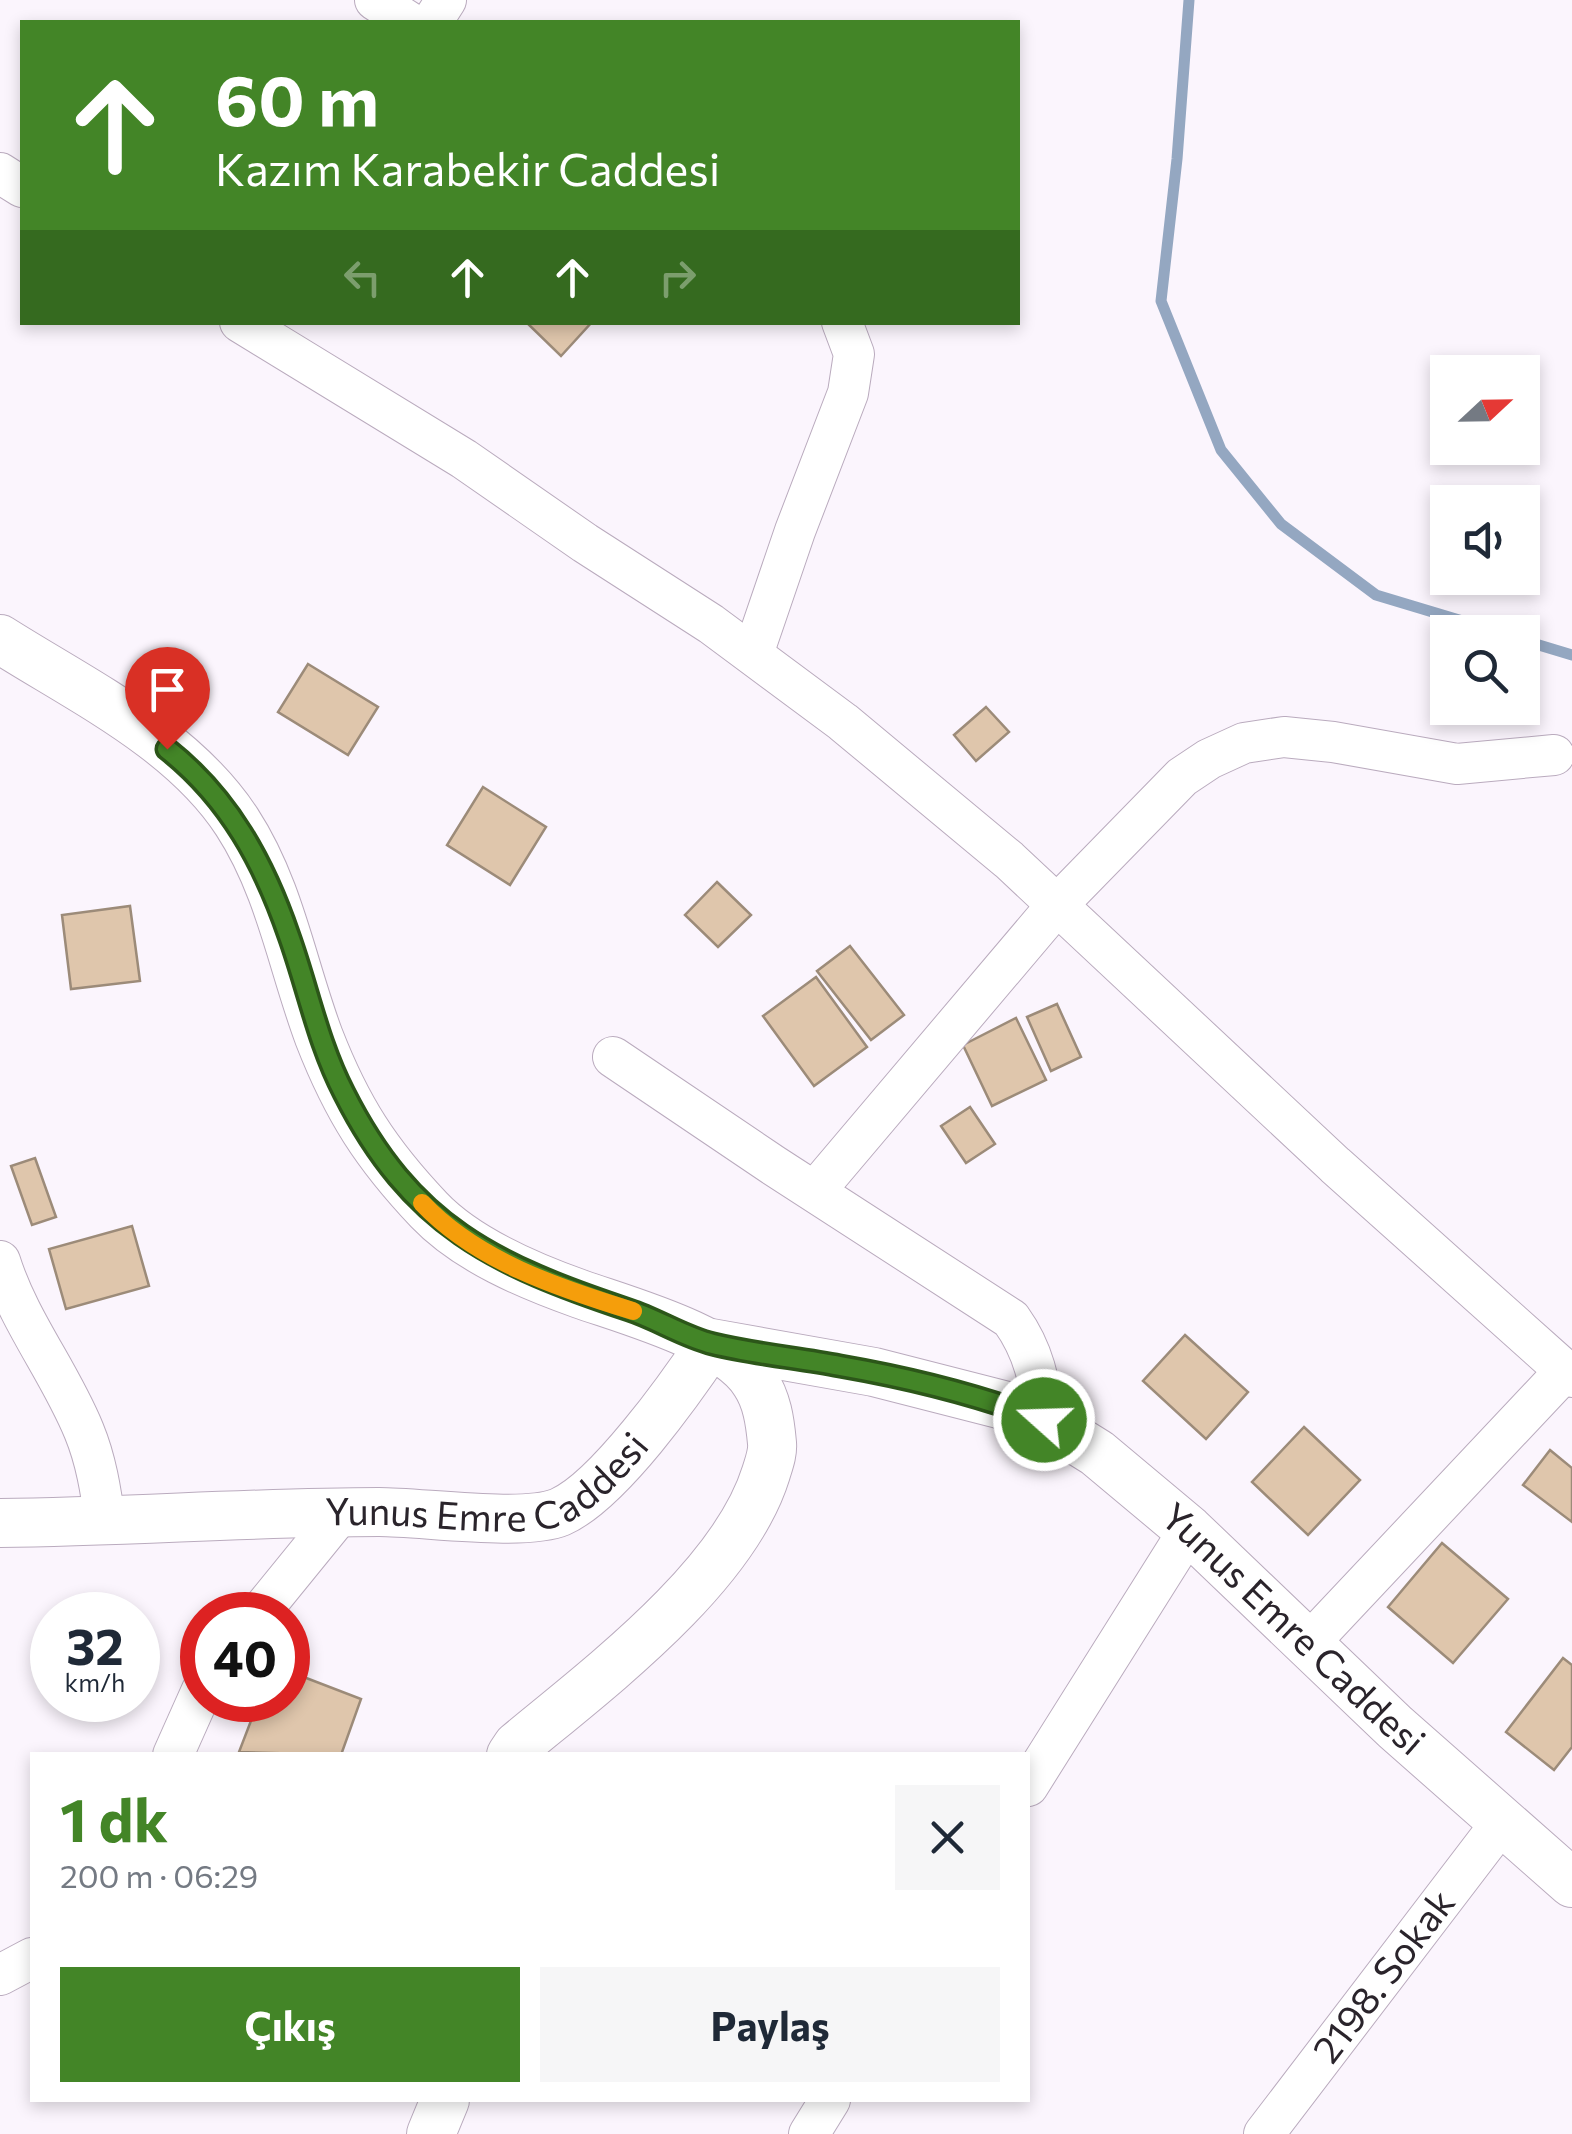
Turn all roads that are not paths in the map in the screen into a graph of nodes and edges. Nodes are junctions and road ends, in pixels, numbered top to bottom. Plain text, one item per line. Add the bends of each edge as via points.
1 (375, 0) edge
2 (406, 20) edge
3 (246, 325) edge
4 (843, 325) edge
5 (0, 639) edge
6 (752, 654) junction
7 (1554, 754) dead end
8 (1057, 905) junction
9 (613, 1056) dead end
10 (815, 1191) junction
11 (0, 1261) edge
12 (710, 1344) junction
13 (1568, 1374) edge
14 (1044, 1420) junction
15 (341, 1513) junction
16 (106, 1522) junction
17 (0, 1523) edge
18 (1189, 1530) junction
19 (277, 1592) edge
20 (1310, 1644) junction
21 (188, 1722) edge
22 (175, 1752) edge
23 (513, 1752) edge
24 (1030, 1783) edge
25 (1502, 1822) junction
26 (1572, 1883) edge
27 (30, 1959) edge
28 (0, 1974) edge
29 (444, 2102) edge
30 (829, 2102) edge
31 (431, 2134) edge
32 (809, 2134) edge
33 (1264, 2134) edge

1 - 2 street
3 - 6 street via 464,459
4 - 6 street via 854,354 848,393
5 - 12 street via 138,726 197,772 237,822 266,876 341,1088 366,1137 434,1215 526,1274
6 - 8 street via 888,758
7 - 8 street via 1458,764 1333,742 1244,742 1182,777
8 - 10 street
8 - 13 street
9 - 10 street
10 - 14 street via 1012,1319 1039,1374
11 - 16 street via 83,1428
12 - 14 street, Yunus Emre Caddesi via 874,1372
12 - 15 street, Yunus Emre Caddesi via 638,1440 560,1512 531,1518
12 - 23 street via 754,1379 768,1410 773,1449 745,1521 636,1647
13 - 20 street
14 - 18 street, Yunus Emre Caddesi via 1097,1453
15 - 16 street, Yunus Emre Caddesi
15 - 19 street
16 - 17 street, Yunus Emre Caddesi
18 - 20 street, Yunus Emre Caddesi
18 - 24 street
20 - 25 street, Yunus Emre Caddesi
21 - 22 street
25 - 26 street, Yunus Emre Caddesi
25 - 33 street, 2198. Sokak
27 - 28 street
29 - 31 street
30 - 32 street

